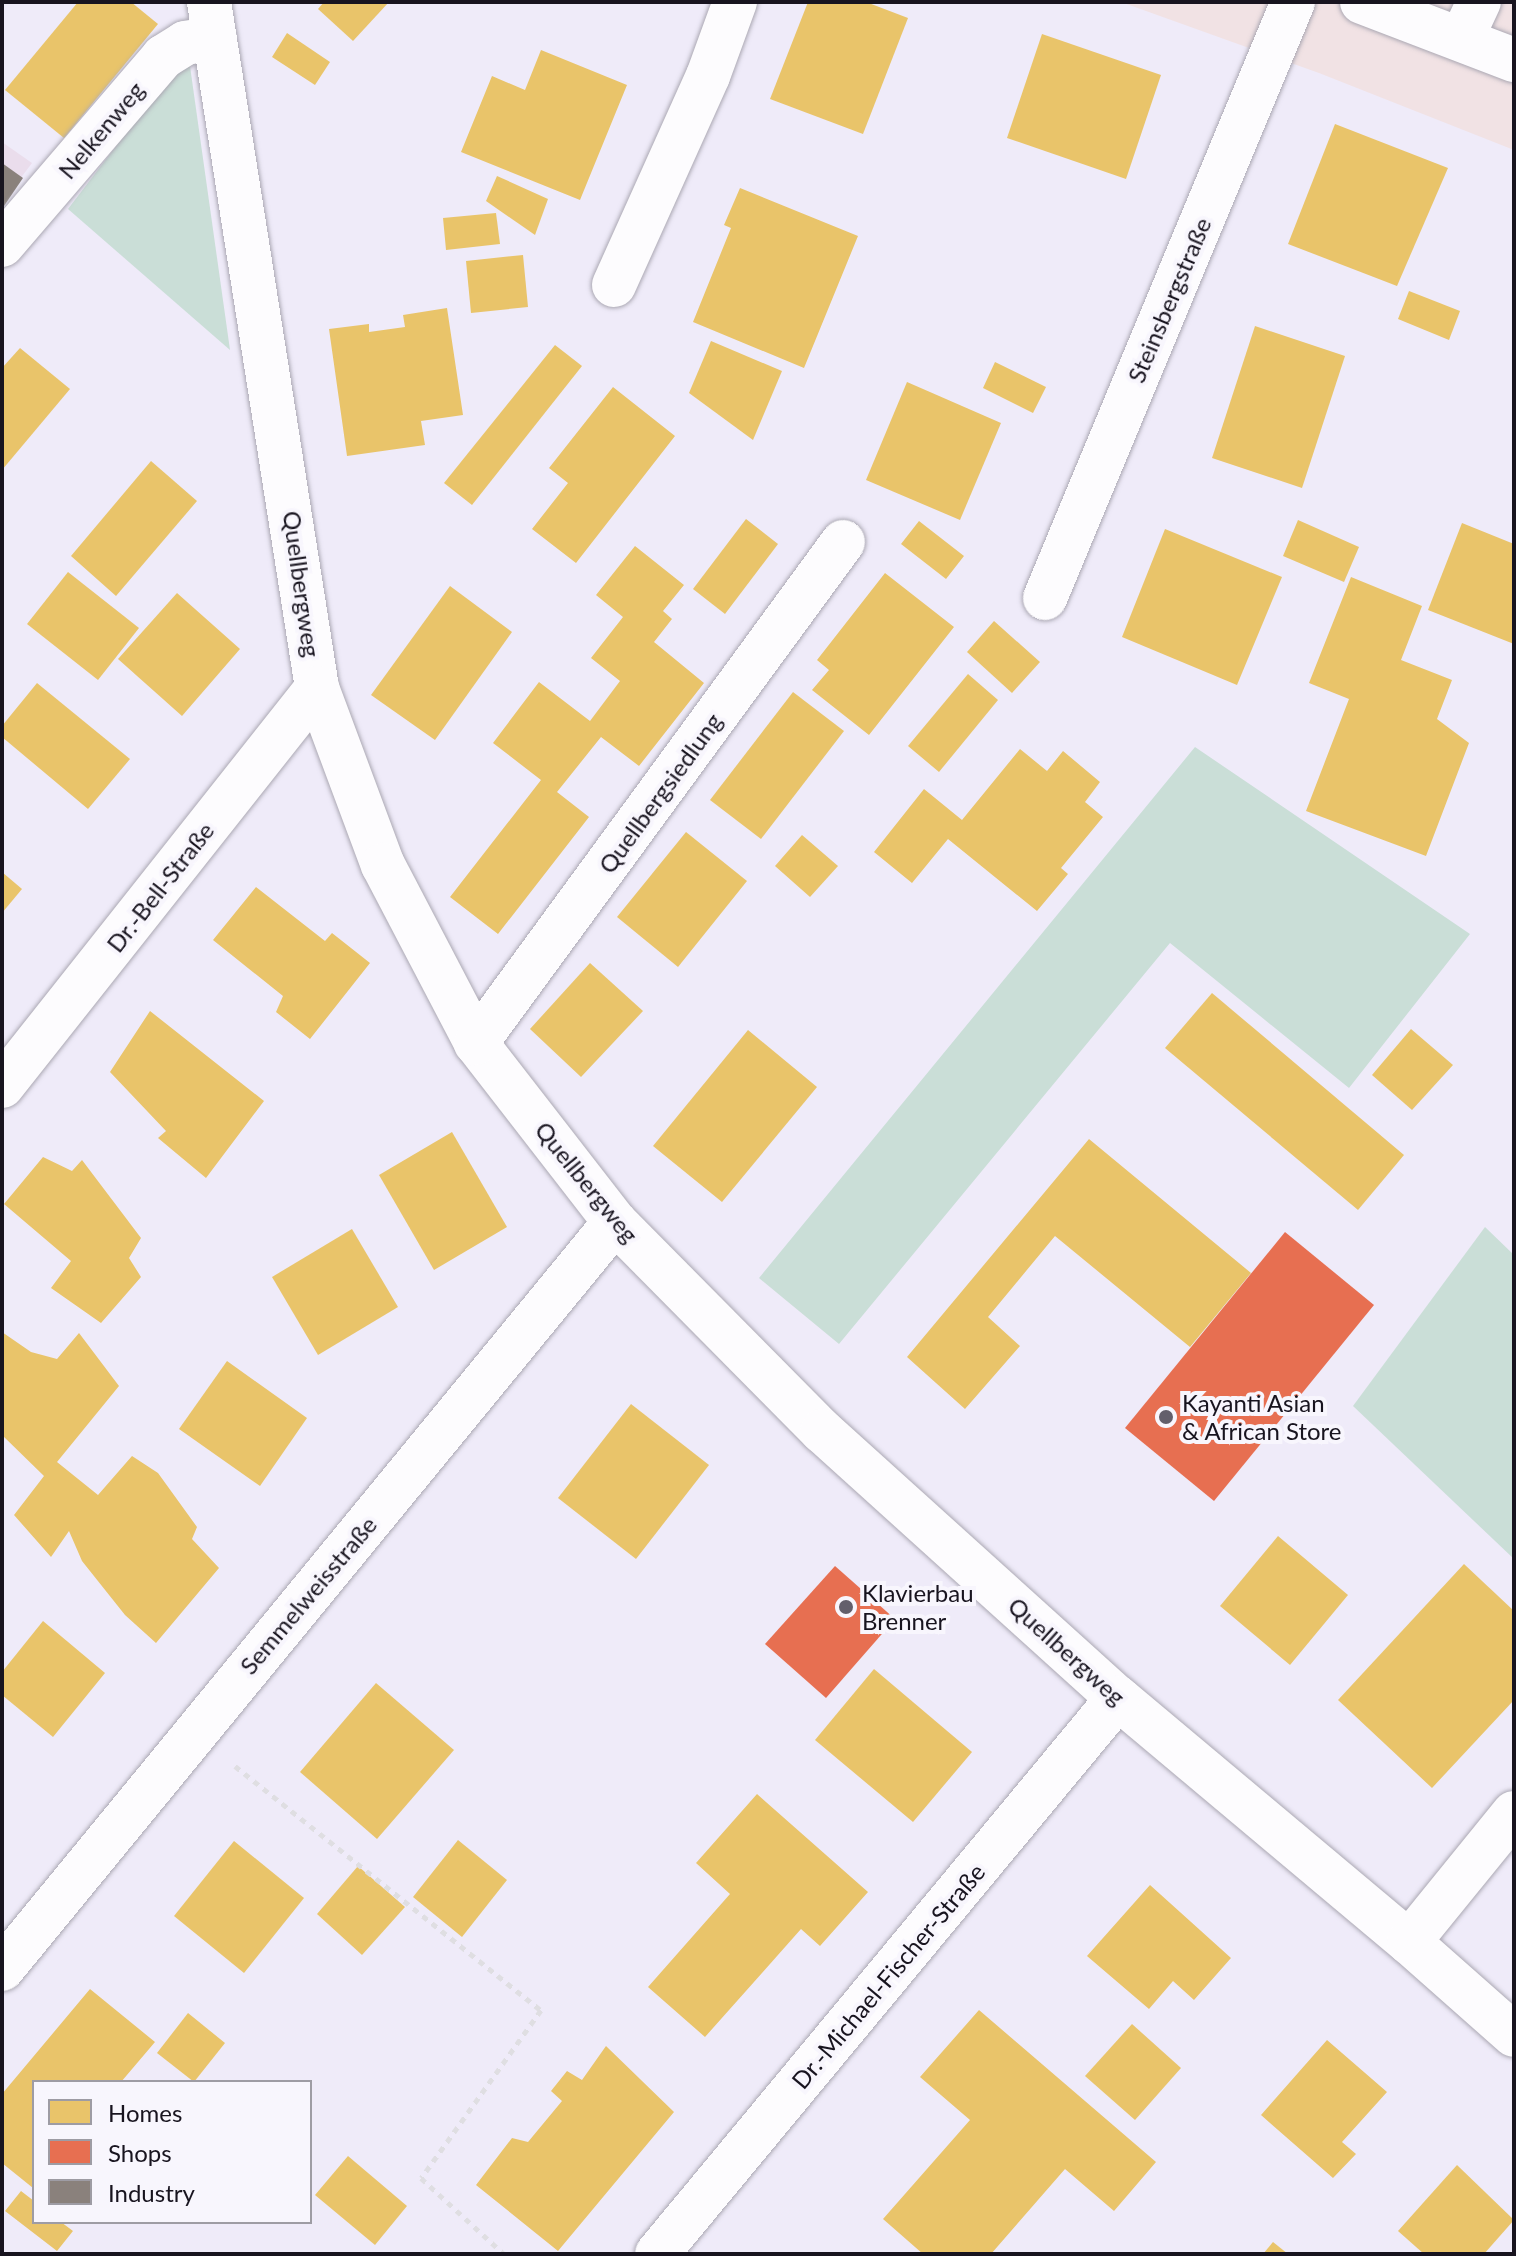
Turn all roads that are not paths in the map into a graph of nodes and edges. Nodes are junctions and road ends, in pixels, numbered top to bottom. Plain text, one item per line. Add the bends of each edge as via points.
1 (735, 2) edge
2 (1293, 2) edge
3 (1362, 2) edge
4 (212, 20) edge
5 (1470, 20) edge
6 (1514, 60) edge
7 (2, 245) edge
8 (614, 285) dead end
9 (843, 542) dead end
10 (1045, 598) dead end
11 (317, 688) junction
12 (476, 1043) junction
13 (2, 1086) edge
14 (615, 1222) junction
15 (1118, 1698) junction
16 (1514, 1813) edge
17 (1409, 1942) junction
18 (2, 1969) edge
19 (1514, 2035) edge
20 (657, 2254) edge

1 - 8 street via 708,76
2 - 10 street, Steinsbergstraße
3 - 5 street
4 - 7 street, Nelkenweg via 163,57
4 - 11 street, Quellbergweg
5 - 6 street
9 - 12 street, Quellbergsiedlung
11 - 12 street, Quellbergweg via 383,865
11 - 13 street, Dr.-Bell-Straße
12 - 14 street, Quellbergweg
14 - 15 street, Quellbergweg via 822,1431
14 - 18 street, Semmelweisstraße
15 - 17 street, Quellbergweg
15 - 20 street, Dr.-Michael-Fischer-Straße
16 - 17 street
17 - 19 street, Quellbergweg

